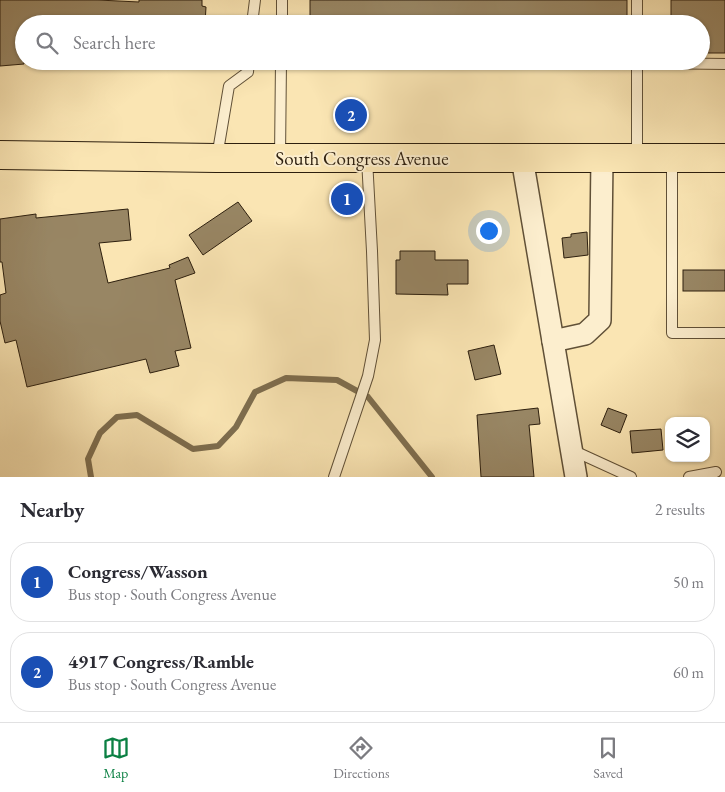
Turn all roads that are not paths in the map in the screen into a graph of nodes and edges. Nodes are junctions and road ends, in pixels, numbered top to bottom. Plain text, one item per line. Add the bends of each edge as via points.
1 (255, 0) edge
2 (282, 0) edge
3 (637, 0) edge
4 (253, 15) edge
5 (282, 15) edge
6 (637, 15) edge
7 (710, 64) edge
8 (725, 64) edge
9 (248, 70) edge
10 (281, 70) edge
11 (637, 70) edge
12 (0, 155) edge
13 (216, 158) junction
14 (280, 158) junction
15 (367, 158) junction
16 (522, 158) junction
17 (602, 158) junction
18 (637, 158) junction
19 (672, 158) junction
20 (725, 158) edge
21 (725, 333) edge
22 (553, 341) junction
23 (571, 450) junction
24 (716, 472) dead end
25 (334, 477) edge
26 (576, 477) edge
27 (631, 477) edge
28 (690, 477) edge

1 - 4 lane
2 - 5 lane
3 - 6 lane
7 - 8 lane
9 - 13 lane via 229,86
10 - 14 lane
11 - 18 lane
12 - 13 main road, South Congress Avenue
13 - 14 main road, South Congress Avenue
14 - 15 main road, South Congress Avenue
15 - 16 main road, South Congress Avenue
15 - 25 lane via 375,340 368,376
16 - 17 main road, South Congress Avenue
16 - 22 street
17 - 18 main road, South Congress Avenue
17 - 22 street via 600,320 585,334
18 - 19 main road, South Congress Avenue
19 - 20 main road, South Congress Avenue
19 - 21 lane via 672,333
22 - 23 street
23 - 26 street
23 - 27 lane
24 - 28 lane

